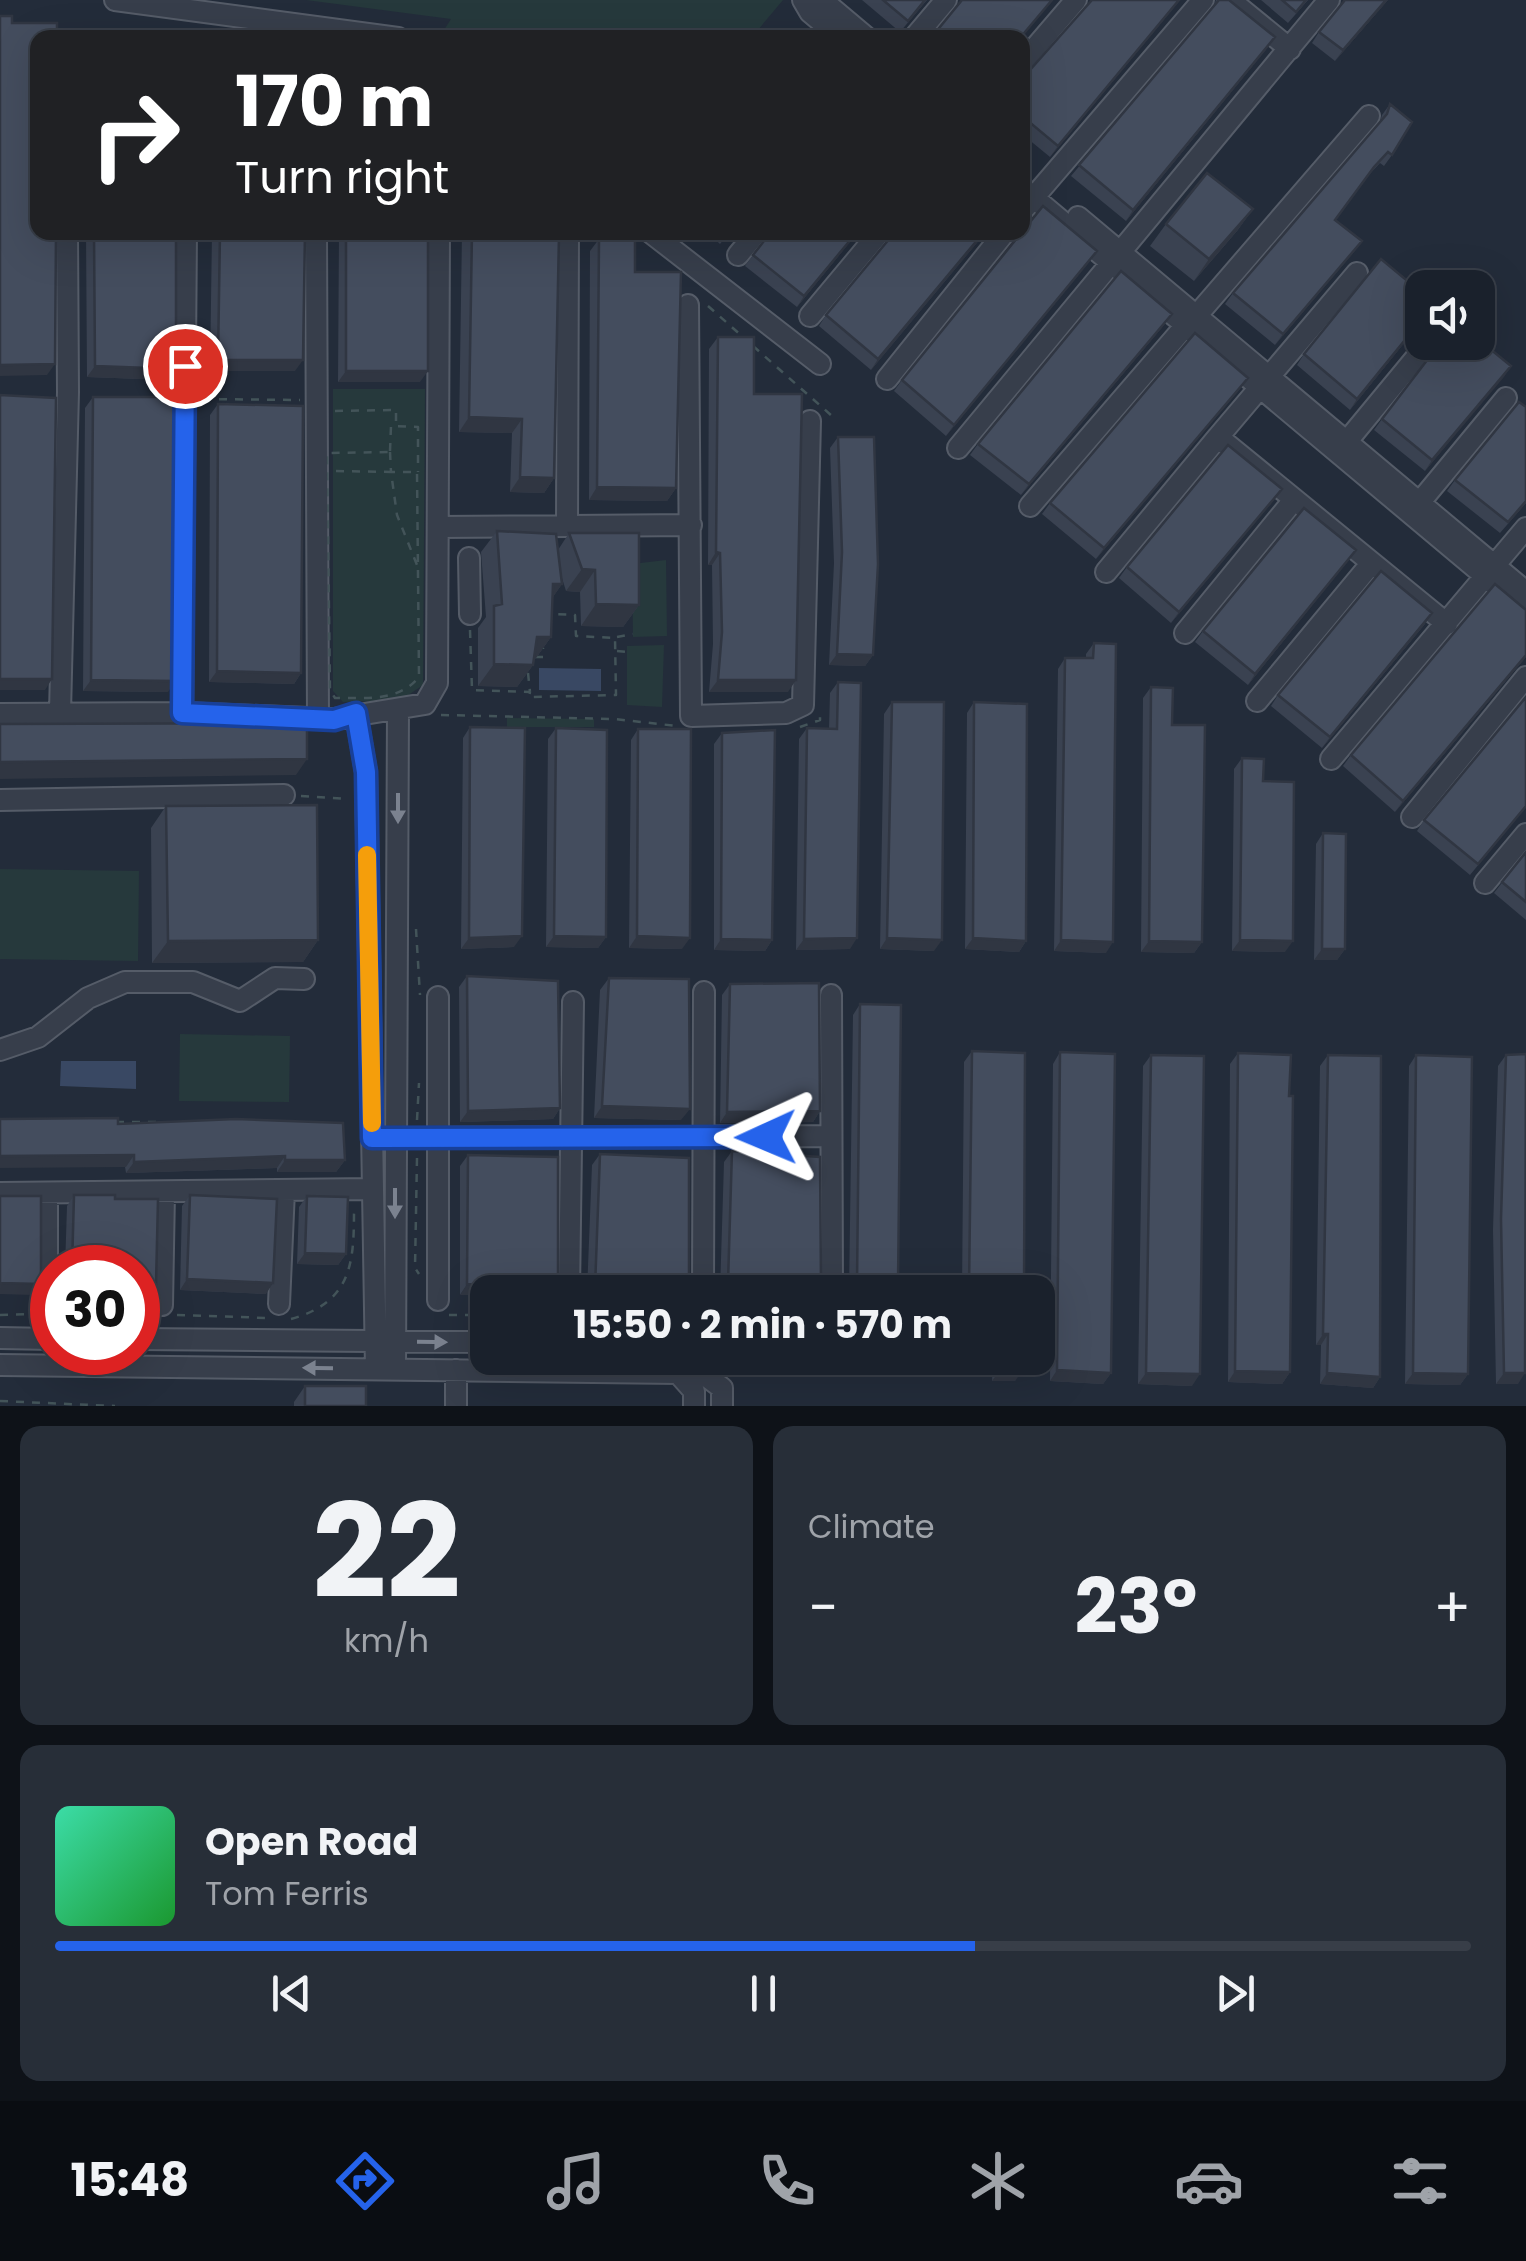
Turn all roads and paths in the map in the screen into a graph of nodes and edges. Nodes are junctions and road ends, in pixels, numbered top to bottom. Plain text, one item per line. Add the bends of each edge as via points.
1 (115, 0) edge
2 (946, 0) edge
3 (1076, 0) edge
4 (1203, 0) edge
5 (1230, 0) edge
6 (1330, 0) edge
7 (814, 3) edge
8 (338, 30) edge
9 (835, 30) edge
10 (855, 30) edge
11 (921, 30) edge
12 (1290, 49) junction
13 (1030, 54) edge
14 (1368, 116) dead end
15 (1030, 196) edge
16 (66, 240) edge
17 (186, 240) edge
18 (316, 240) edge
19 (439, 240) edge
20 (568, 240) edge
21 (646, 240) edge
22 (751, 240) edge
23 (873, 240) edge
24 (999, 240) edge
25 (738, 256) dead end
26 (1116, 258) junction
27 (1358, 273) dead end
28 (692, 300) joint
29 (810, 316) dead end
30 (1192, 319) junction
31 (1414, 360) edge
32 (820, 364) dead end
33 (887, 378) dead end
34 (1265, 381) junction
35 (1506, 398) dead end
36 (184, 399) junction
37 (316, 400) junction
38 (810, 421) joint
39 (335, 423) dead end
40 (396, 426) junction
41 (1218, 437) junction
42 (335, 438) dead end
43 (1348, 440) junction
44 (958, 448) dead end
45 (334, 452) junction
46 (390, 452) junction
47 (328, 471) junction
48 (390, 472) junction
49 (417, 472) junction
50 (1293, 501) junction
51 (1420, 502) junction
52 (1030, 506) dead end
53 (691, 525) junction
54 (567, 526) junction
55 (439, 527) junction
56 (1526, 528) edge
57 (469, 558) dead end
58 (1370, 565) junction
59 (418, 566) junction
60 (1490, 571) junction
61 (1106, 572) dead end
62 (1526, 592) edge
63 (1526, 610) edge
64 (473, 614) junction
65 (543, 614) edge
66 (437, 615) junction
67 (1447, 624) junction
68 (1185, 633) dead end
69 (633, 634) dead end
70 (616, 638) junction
71 (543, 643) edge
72 (616, 651) junction
73 (627, 652) dead end
74 (1526, 677) edge
75 (530, 692) junction
76 (1257, 701) dead end
77 (398, 711) junction
78 (60, 712) junction
79 (182, 713) junction
80 (356, 713) junction
81 (0, 714) edge
82 (428, 715) dead end
83 (318, 718) junction
84 (675, 726) edge
85 (1331, 759) dead end
86 (284, 795) joint
87 (352, 799) dead end
88 (0, 800) edge
89 (1412, 817) dead end
90 (1526, 834) edge
91 (1485, 884) dead end
92 (304, 979) dead end
93 (704, 992) dead end
94 (831, 995) dead end
95 (438, 997) dead end
96 (573, 1002) dead end
97 (0, 1050) edge
98 (118, 1122) edge
99 (157, 1122) edge
100 (572, 1136) junction
101 (830, 1136) junction
102 (372, 1138) junction
103 (395, 1138) junction
104 (436, 1138) junction
105 (702, 1138) junction
106 (363, 1189) junction
107 (284, 1190) junction
108 (164, 1192) junction
109 (47, 1193) junction
110 (0, 1194) edge
111 (48, 1245) edge
112 (569, 1275) edge
113 (703, 1275) edge
114 (832, 1275) edge
115 (438, 1300) dead end
116 (166, 1310) joint
117 (30, 1311) edge
118 (281, 1314) junction
119 (0, 1315) edge
120 (0, 1338) edge
121 (30, 1339) edge
122 (160, 1339) edge
123 (385, 1341) junction
124 (470, 1342) edge
125 (0, 1365) edge
126 (30, 1365) edge
127 (160, 1366) edge
128 (385, 1369) junction
129 (470, 1369) edge
130 (456, 1370) junction
131 (687, 1375) edge
132 (701, 1375) edge
133 (0, 1401) edge
134 (115, 1406) edge
135 (456, 1406) edge
136 (694, 1406) edge
137 (722, 1406) edge

1 - 8 street
2 - 11 street
3 - 13 street
4 - 15 street
5 - 12 street
6 - 12 street
7 - 9 street
7 - 10 street
12 - 26 street
14 - 30 street
15 - 26 street
16 - 78 street
17 - 36 street
18 - 37 street
19 - 55 street
20 - 54 street
21 - 32 street
22 - 25 street
23 - 29 street
24 - 33 street
26 - 30 street
26 - 44 street
27 - 34 street
28 - 38 path via 832,416
28 - 53 street
30 - 34 street
30 - 52 street
31 - 43 street
34 - 41 street
34 - 43 street
34 - 60 street
35 - 51 street
36 - 37 path
36 - 79 street
37 - 83 street
38 - 53 street via 804,705 786,713 691,716
39 - 40 path via 336,408 396,410
40 - 46 path
40 - 49 path via 418,427
41 - 50 street
41 - 61 street
42 - 45 path
43 - 51 street
45 - 46 path
45 - 47 path via 327,453
46 - 48 path
47 - 48 path
47 - 59 path via 334,698 392,696 419,677
48 - 49 path
48 - 59 path
49 - 59 path
50 - 58 street
50 - 68 street
51 - 60 street
53 - 54 street
54 - 55 street
55 - 66 street
56 - 60 street
57 - 64 street
58 - 67 street
58 - 76 street
60 - 62 street
60 - 63 street
60 - 67 street
64 - 66 street
64 - 75 path via 472,690
65 - 70 path via 575,615 576,636
66 - 77 street via 437,683 425,704
67 - 85 street
69 - 70 path
70 - 72 path
71 - 75 path via 543,657 527,657
72 - 73 path
72 - 75 path via 616,695 529,697
74 - 89 street
77 - 80 street
77 -> 103 street
78 - 79 street
78 - 81 street
79 - 83 street
80 - 83 street
80 - 102 street via 366,772
82 - 84 path
86 - 87 path
86 - 88 street
90 - 91 street
92 - 97 street via 275,978 240,1001 193,982 125,982 88,998 38,1037
93 - 105 street
94 - 101 street
95 - 104 street
96 - 100 street
98 - 99 path
100 - 104 street
100 - 105 street
100 - 112 street
101 - 105 street
101 - 114 street
102 - 103 street
102 - 106 street
103 - 104 street
103 -> 123 street
104 - 115 street
105 - 113 street
106 - 107 street
106 - 118 path via 352,1269 324,1306
106 - 123 street
107 - 108 street
107 - 118 street
108 - 109 street
108 - 116 street
109 - 110 street
109 - 111 street
116 - 118 path
117 - 119 path
120 - 121 street
122 - 123 street
123 -> 124 street
123 - 128 street
125 - 126 street
128 -> 127 street
128 - 130 street
129 - 130 street
130 - 135 street
131 - 136 street
132 - 137 street via 722,1388
133 - 134 path

